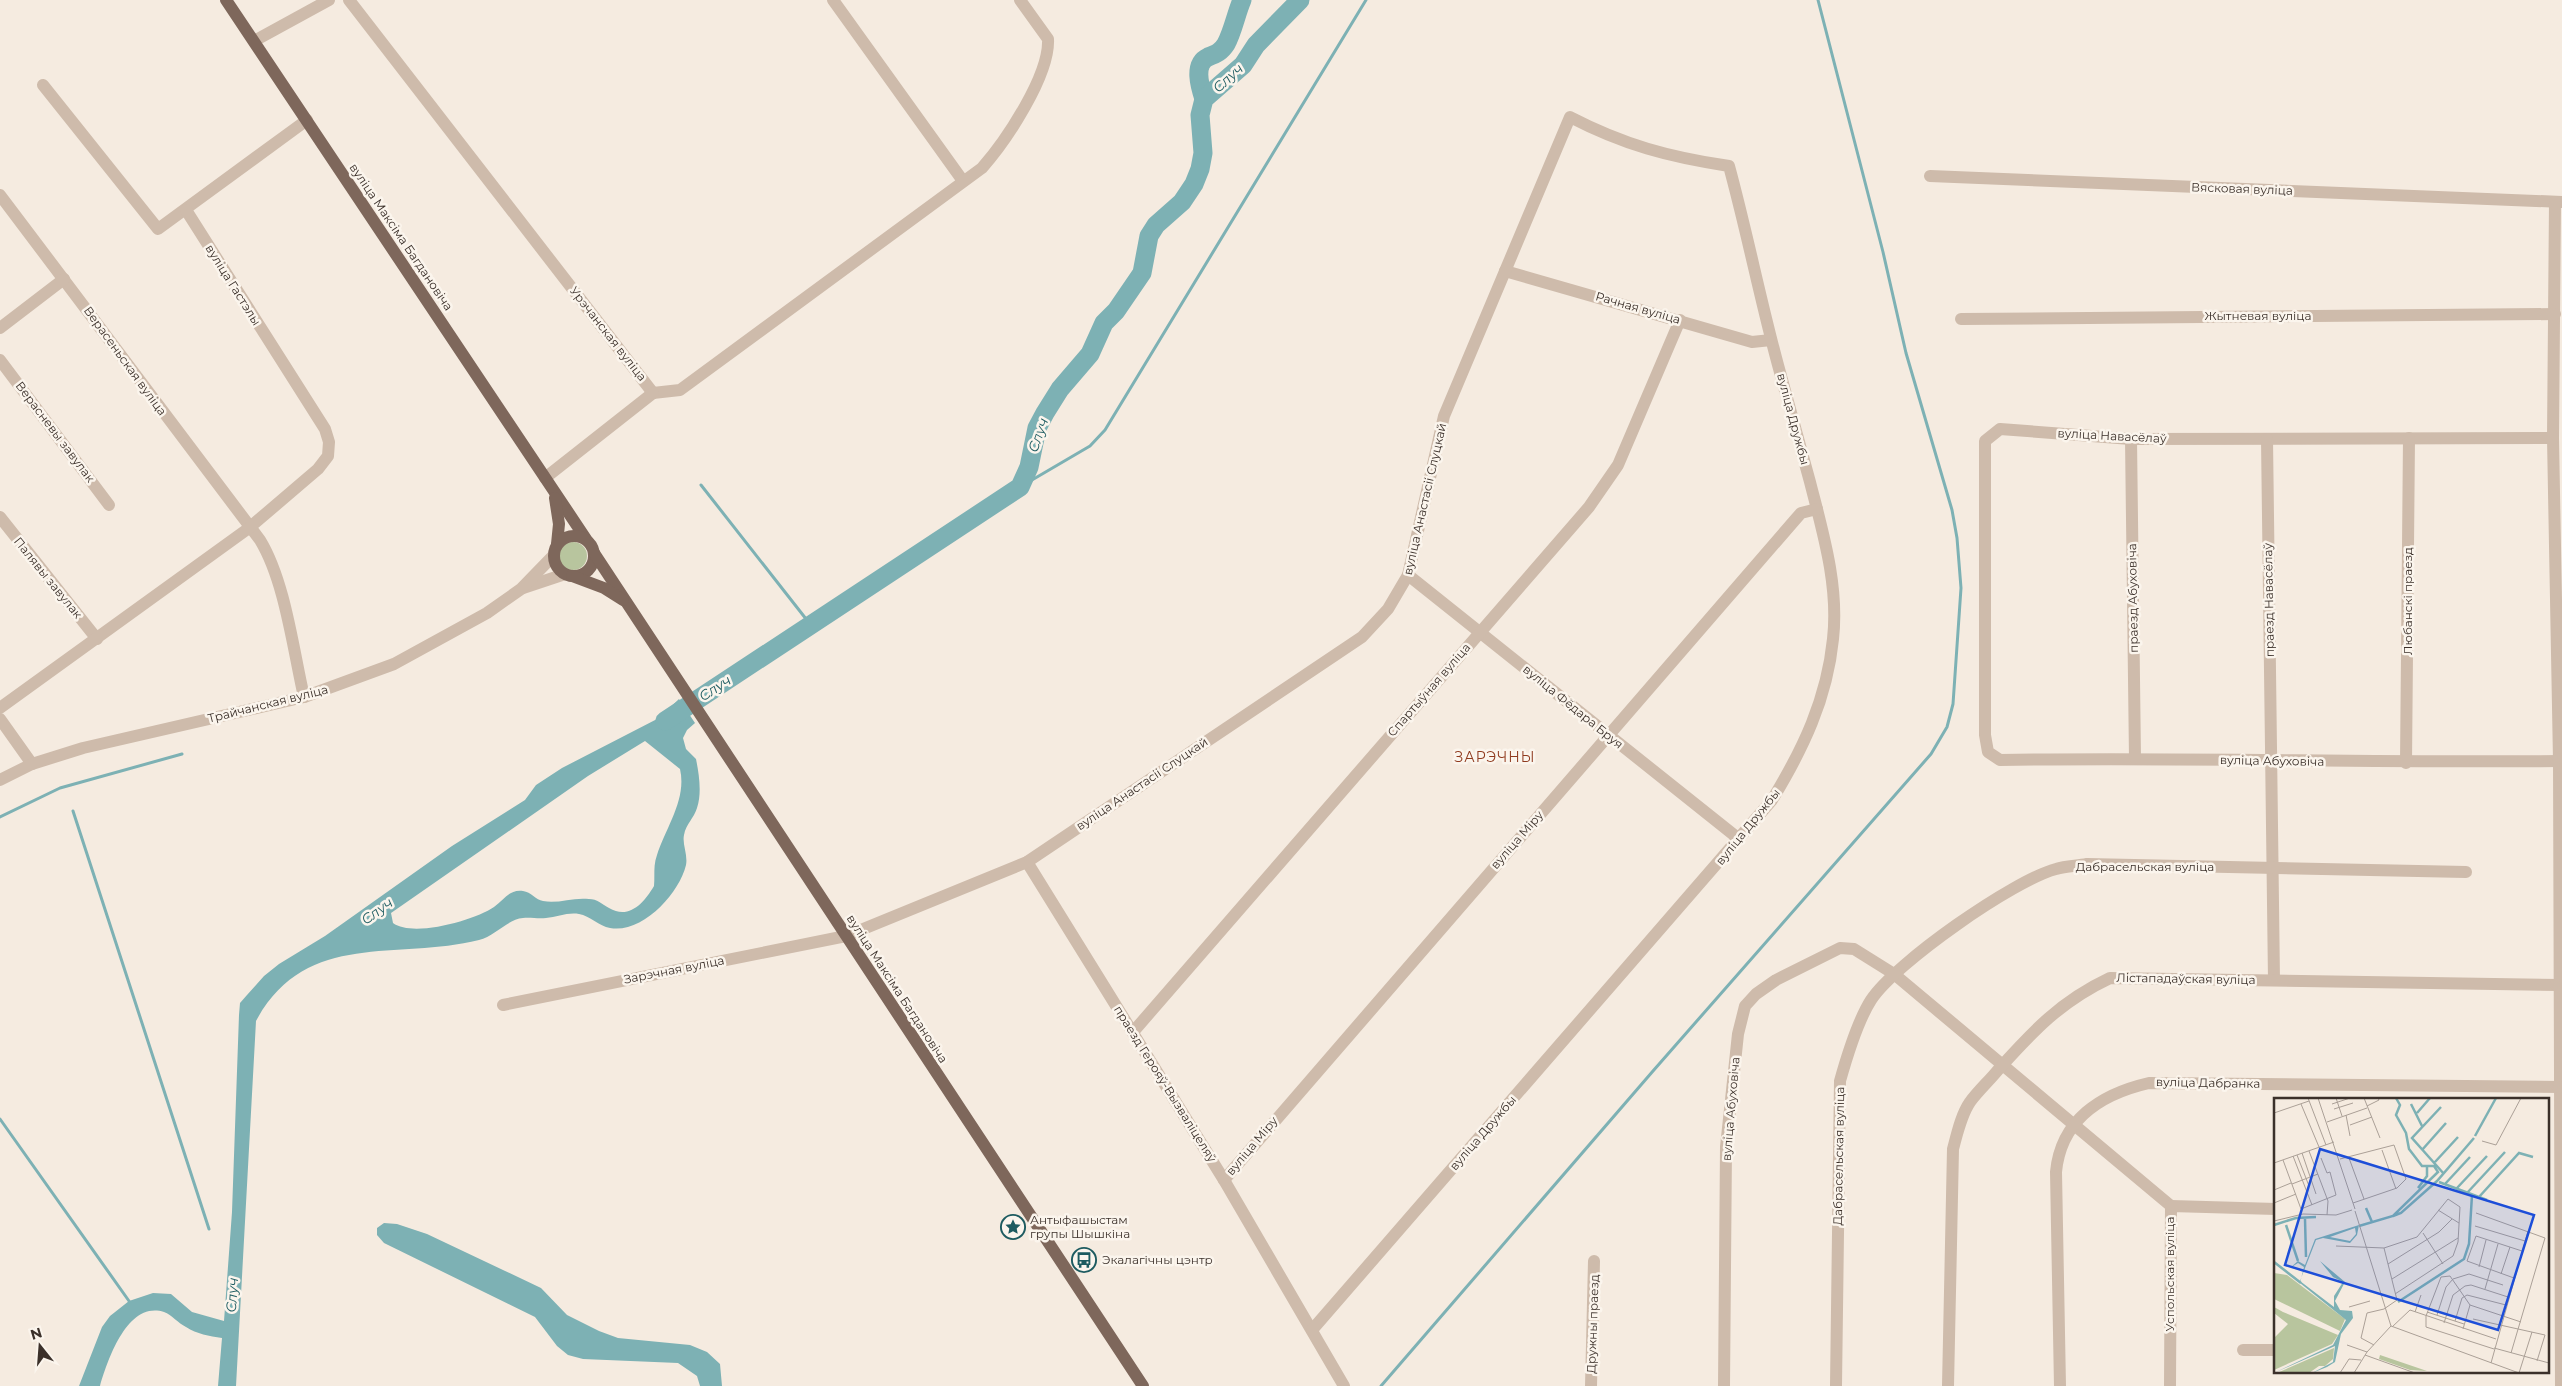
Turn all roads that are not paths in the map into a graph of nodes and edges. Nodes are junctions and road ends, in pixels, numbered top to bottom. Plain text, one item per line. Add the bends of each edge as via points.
1 (226, 0) edge
2 (329, 0) edge
3 (349, 0) edge
4 (833, 0) edge
5 (1020, 0) edge
6 (254, 41) junction
7 (43, 86) dead end
8 (306, 120) junction
9 (1729, 166) joint
10 (1930, 176) dead end
11 (963, 181) junction
12 (0, 195) edge
13 (2558, 202) edge
14 (186, 210) junction
15 (1505, 270) junction
16 (64, 279) junction
17 (2555, 314) junction
18 (1961, 319) dead end
19 (1680, 320) junction
20 (0, 328) edge
21 (1771, 340) junction
22 (0, 360) edge
23 (653, 392) junction
24 (2267, 438) junction
25 (2409, 438) junction
26 (2553, 438) junction
27 (2131, 439) junction
28 (545, 478) junction
29 (553, 490) junction
30 (109, 505) dead end
31 (1817, 509) junction
32 (0, 517) edge
33 (249, 528) junction
34 (586, 539) junction
35 (555, 550) junction
36 (594, 553) junction
37 (569, 575) junction
38 (1408, 575) junction
39 (521, 589) junction
40 (630, 605) junction
41 (1479, 632) junction
42 (97, 638) junction
43 (304, 697) junction
44 (0, 708) edge
45 (0, 719) edge
46 (1608, 735) junction
47 (1988, 752) joint
48 (2136, 758) junction
49 (2559, 760) junction
50 (2272, 761) junction
51 (2406, 763) junction
52 (32, 764) junction
53 (0, 780) edge
54 (1739, 839) junction
55 (1027, 862) junction
56 (2274, 869) junction
57 (2466, 872) dead end
58 (846, 936) junction
59 (1894, 974) junction
60 (2274, 980) junction
61 (2559, 985) junction
62 (503, 1005) dead end
63 (1133, 1032) junction
64 (2003, 1064) junction
65 (2560, 1087) junction
66 (2073, 1123) junction
67 (1224, 1180) junction
68 (2171, 1206) junction
69 (2274, 1209) edge
70 (2556, 1211) edge
71 (1594, 1261) dead end
72 (1312, 1330) junction
73 (2557, 1348) edge
74 (2243, 1350) dead end
75 (2274, 1350) edge
76 (1143, 1386) edge
77 (1344, 1386) edge
78 (1591, 1386) edge
79 (1724, 1386) edge
80 (1836, 1386) edge
81 (1948, 1386) edge
82 (2060, 1386) edge
83 (2170, 1386) edge
84 (2561, 1386) edge

1 - 6 main road, вуліца Максіма Багдановіча
2 - 6 street
3 - 23 street, Урэчанская вуліца
4 - 11 street
5 - 11 street, Урэчанская вуліца via 1048,39 1046,62 998,150 982,168
6 - 8 main road, вуліца Максіма Багдановіча
7 - 14 street via 158,229
8 - 14 street
8 - 28 main road, вуліца Максіма Багдановіча
9 - 15 street, вуліца Анастасіі Слуцкай via 1647,151 1570,117
9 - 21 street, вуліца Дружбы
10 - 13 street, Вясковая вуліца
11 - 23 street, Урэчанская вуліца via 680,390
12 - 16 street, Верасеньская вуліца
13 - 17 street
14 - 33 street, вуліца Гастэлы via 325,429 329,442 328,456 318,469
15 - 19 street, Рачная вуліца
15 - 38 street, вуліца Анастасіі Слуцкай via 1444,416
16 - 20 street
16 - 33 street, Верасеньская вуліца
17 - 18 street, Жытневая вуліца
17 - 26 street
19 - 21 street, Рачная вуліца via 1752,342
19 - 41 street, Спартыўная вуліца via 1618,465 1589,507
21 - 31 street, вуліца Дружбы
22 - 30 street, Верасневы завулак
23 - 28 street
24 - 25 street, вуліца Навасёлаў
24 - 27 street, вуліца Навасёлаў
24 - 50 street, праезд Навасёлаў
25 - 26 street, вуліца Навасёлаў
25 - 51 street, Любанскі праезд
26 - 49 street
27 - 47 street, вуліца Навасёлаў via 2000,429 1986,441 1985,735
27 - 48 street, праезд Абуховіча
28 - 29 main road, вуліца Максіма Багдановіча
29 - 34 main road, вуліца Максіма Багдановіча
29 - 35 main road, вуліца Максіма Багдановіча via 558,507
31 - 46 street, вуліца Міру via 1801,513
31 - 54 street, вуліца Дружбы via 1834,593 1834,637 1828,679 1816,718 1795,763 1772,800
32 - 42 street, Палявы завулак
33 - 42 street, вуліца Гастэлы
33 - 43 street, Верасеньская вуліца via 260,540 272,566
34 - 35 main road via 571,536
34 - 36 main road
35 - 37 main road via 558,569
35 - 39 street, Трайчанская вуліца
36 - 37 main road via 589,570 581,575
36 - 40 main road, вуліца Максіма Багдановіча
37 - 39 street, Трайчанская вуліца
37 - 40 main road, вуліца Максіма Багдановіча via 604,588
38 - 41 street, вуліца Фёдара Бруя
38 - 55 street, вуліца Анастасіі Слуцкай via 1388,609 1362,637
39 - 43 street, Трайчанская вуліца via 455,632 394,664
40 - 58 main road, вуліца Максіма Багдановіча
41 - 46 street, вуліца Фёдара Бруя
41 - 63 street, Спартыўная вуліца
42 - 44 street, вуліца Гастэлы
43 - 52 street, Трайчанская вуліца via 92,746
45 - 52 street
46 - 54 street, вуліца Фёдара Бруя
46 - 67 street, вуліца Міру
47 - 48 street, вуліца Абуховіча via 2000,760
48 - 50 street, вуліца Абуховіча
49 - 51 street, вуліца Абуховіча
49 - 61 street
50 - 51 street, вуліца Абуховіча
50 - 56 street, праезд Навасёлаў
52 - 53 street, Трайчанская вуліца
54 - 72 street, вуліца Дружбы
55 - 58 street, вуліца Анастасіі Слуцкай
55 - 63 street, праезд Герояў-Вызваліцеляў
56 - 57 street, Дабрасельская вуліца
56 - 59 street, Дабрасельская вуліца via 2086,864 2056,868 2026,881 1965,919
56 - 60 street, праезд Навасёлаў
58 - 62 street, Зарэчная вуліца
58 - 76 main road, вуліца Максіма Багдановіча
59 - 64 street, вуліца Абуховіча
59 - 79 street, вуліца Абуховіча via 1854,949 1840,948 1776,980 1756,994 1746,1006 1738,1034 1726,1147
59 - 80 street, Дабрасельская вуліца via 1871,1000 1840,1082
60 - 61 street, Лістападаўская вуліца
60 - 64 street, Лістападаўская вуліца via 2110,978 2083,991 2048,1017
61 - 65 street
63 - 67 street, праезд Герояў-Вызваліцеляў
64 - 66 street, вуліца Абуховіча
64 - 81 street, Лістападаўская вуліца via 1969,1102 1953,1149
65 - 66 street, вуліца Дабранка via 2149,1083 2114,1094
65 - 70 street
66 - 68 street, вуліца Абуховіча
66 - 82 street, вуліца Дабранка via 2062,1144 2056,1172
67 - 72 street, праезд Герояў-Вызваліцеляў
68 - 69 street, Успольская вуліца
68 - 83 street, Успольская вуліца
70 - 73 street
71 - 78 street, Дружны праезд
72 - 77 street, праезд Герояў-Вызваліцеляў
73 - 84 street
74 - 75 street

